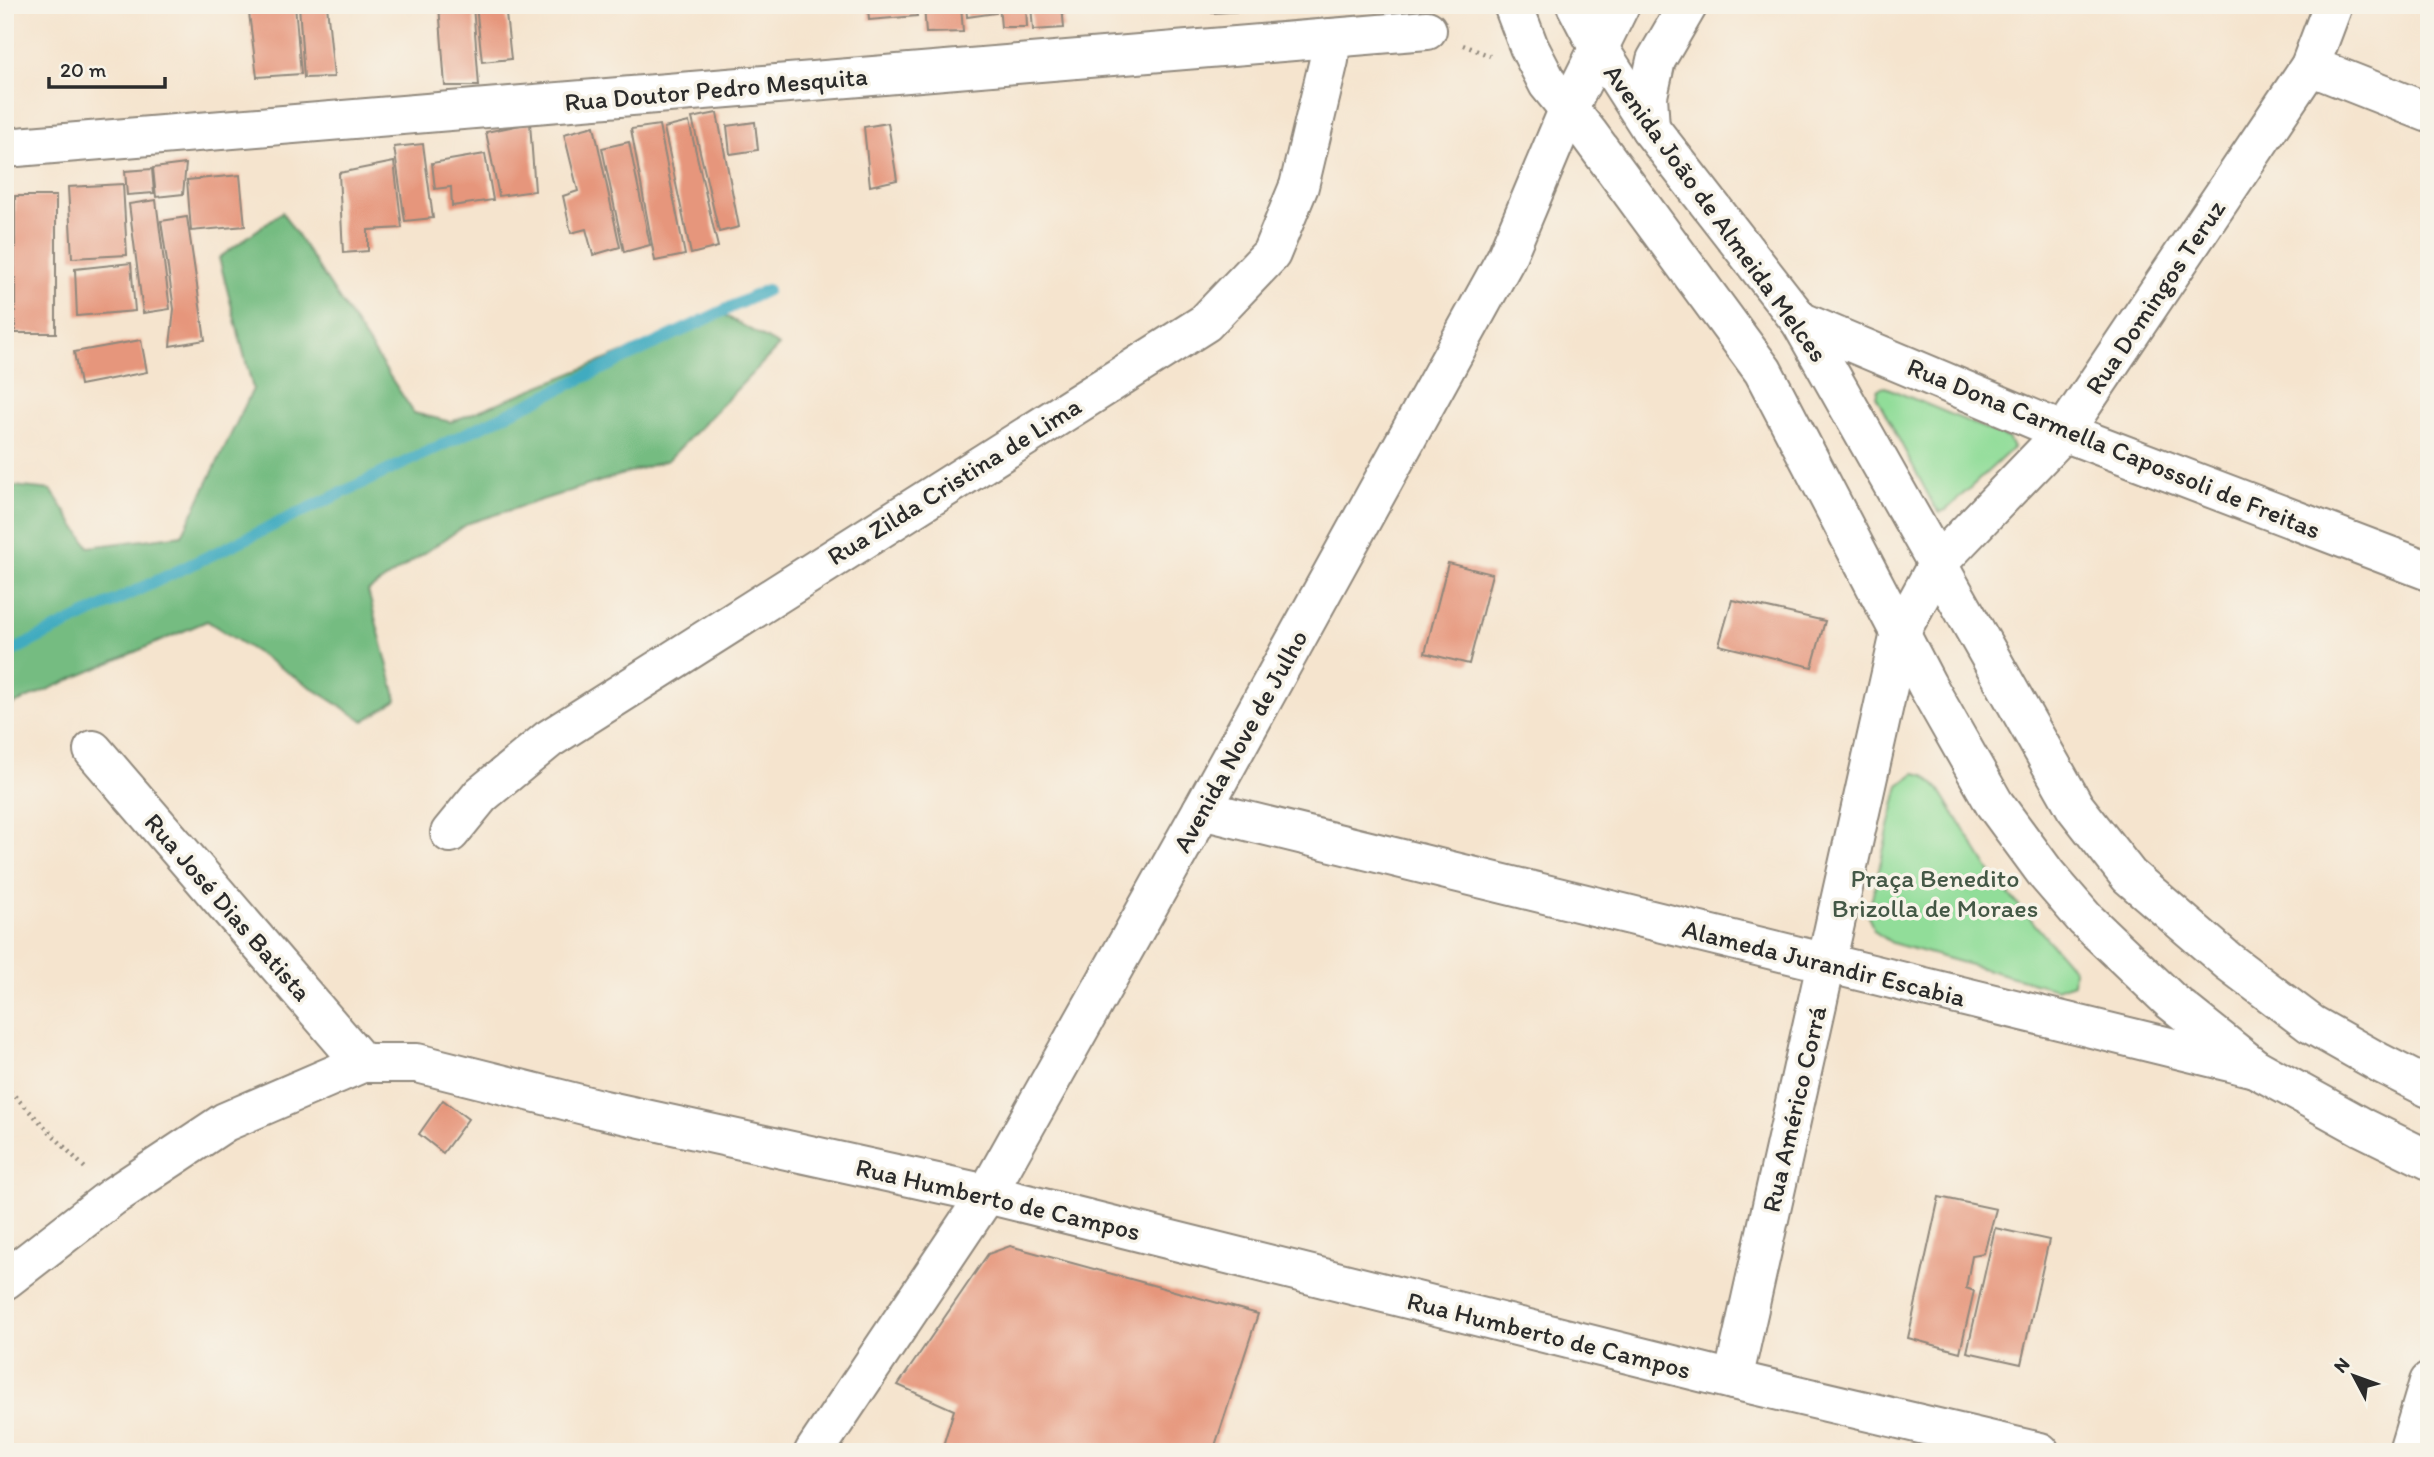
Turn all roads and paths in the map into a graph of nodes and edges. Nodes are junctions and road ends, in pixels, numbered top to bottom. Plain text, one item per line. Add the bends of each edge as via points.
1 (1513, 5) edge
2 (1576, 5) edge
3 (1620, 5) edge
4 (1688, 5) edge
5 (2333, 5) edge
6 (1426, 30) dead end
7 (1331, 38) junction
8 (1598, 47) junction
9 (2311, 66) junction
10 (1569, 108) junction
11 (2429, 113) edge
12 (1650, 128) junction
13 (5, 148) edge
14 (1800, 321) junction
15 (2064, 432) junction
16 (1938, 563) junction
17 (2429, 571) edge
18 (1900, 633) junction
19 (93, 750) dead end
20 (1202, 810) junction
21 (450, 833) dead end
22 (1826, 964) junction
23 (362, 1063) junction
24 (2255, 1069) junction
25 (5, 1086) edge
26 (2429, 1088) edge
27 (2429, 1160) edge
28 (987, 1195) junction
29 (112, 1197) junction
30 (5, 1280) edge
31 (1733, 1380) junction
32 (2429, 1382) edge
33 (814, 1452) edge
34 (2040, 1452) edge
35 (2408, 1452) edge

1 - 10 street, Avenida João de Almeida Melces via 1548,84
2 - 8 street, Avenida João de Almeida Melces
3 - 8 street, Avenida Nove de Julho
4 - 12 street via 1656,60 1648,96
5 - 9 street, Rua Domingos Teruz
6 - 7 street, Rua Doutor Pedro Mesquita
7 - 13 street, Rua Doutor Pedro Mesquita
7 - 21 street, Rua Zilda Cristina de Lima via 1299,186 1271,254 1205,323 549,739 481,795
8 - 10 street, Avenida Nove de Julho
8 - 12 street, Avenida João de Almeida Melces
9 - 11 street
9 - 15 street, Rua Domingos Teruz
10 - 18 street, Avenida João de Almeida Melces via 1763,371
10 - 20 street, Avenida Nove de Julho via 1506,258
12 - 14 street, Avenida João de Almeida Melces
14 - 15 street, Rua Dona Carmella Capossoli de Freitas
14 - 16 street, Avenida João de Almeida Melces
15 - 16 street, Rua Domingos Teruz
15 - 17 street, Rua Dona Carmella Capossoli de Freitas
16 - 18 street
16 - 26 street, Avenida João de Almeida Melces via 2074,807 2129,876 2229,962 2311,1024
18 - 22 street, Rua Américo Corrá
18 - 24 street, Avenida João de Almeida Melces via 1994,803 2047,875 2085,919 2171,1001
19 - 23 street, Rua José Dias Batista
20 - 22 street, Alameda Jurandir Escabia
20 - 28 street, Avenida Nove de Julho
22 - 24 street, Alameda Jurandir Escabia
22 - 31 street, Rua Américo Corrá
23 - 28 street, Rua Humberto de Campos via 417,1062 600,1109
23 - 29 street, Rua Humberto de Campos via 225,1122
24 - 27 street, Alameda Jurandir Escabia
25 - 29 path
28 - 31 street, Rua Humberto de Campos
28 - 33 street, Avenida Nove de Julho
29 - 30 street, Rua Humberto de Campos
31 - 34 street, Rua Humberto de Campos
32 - 35 street

